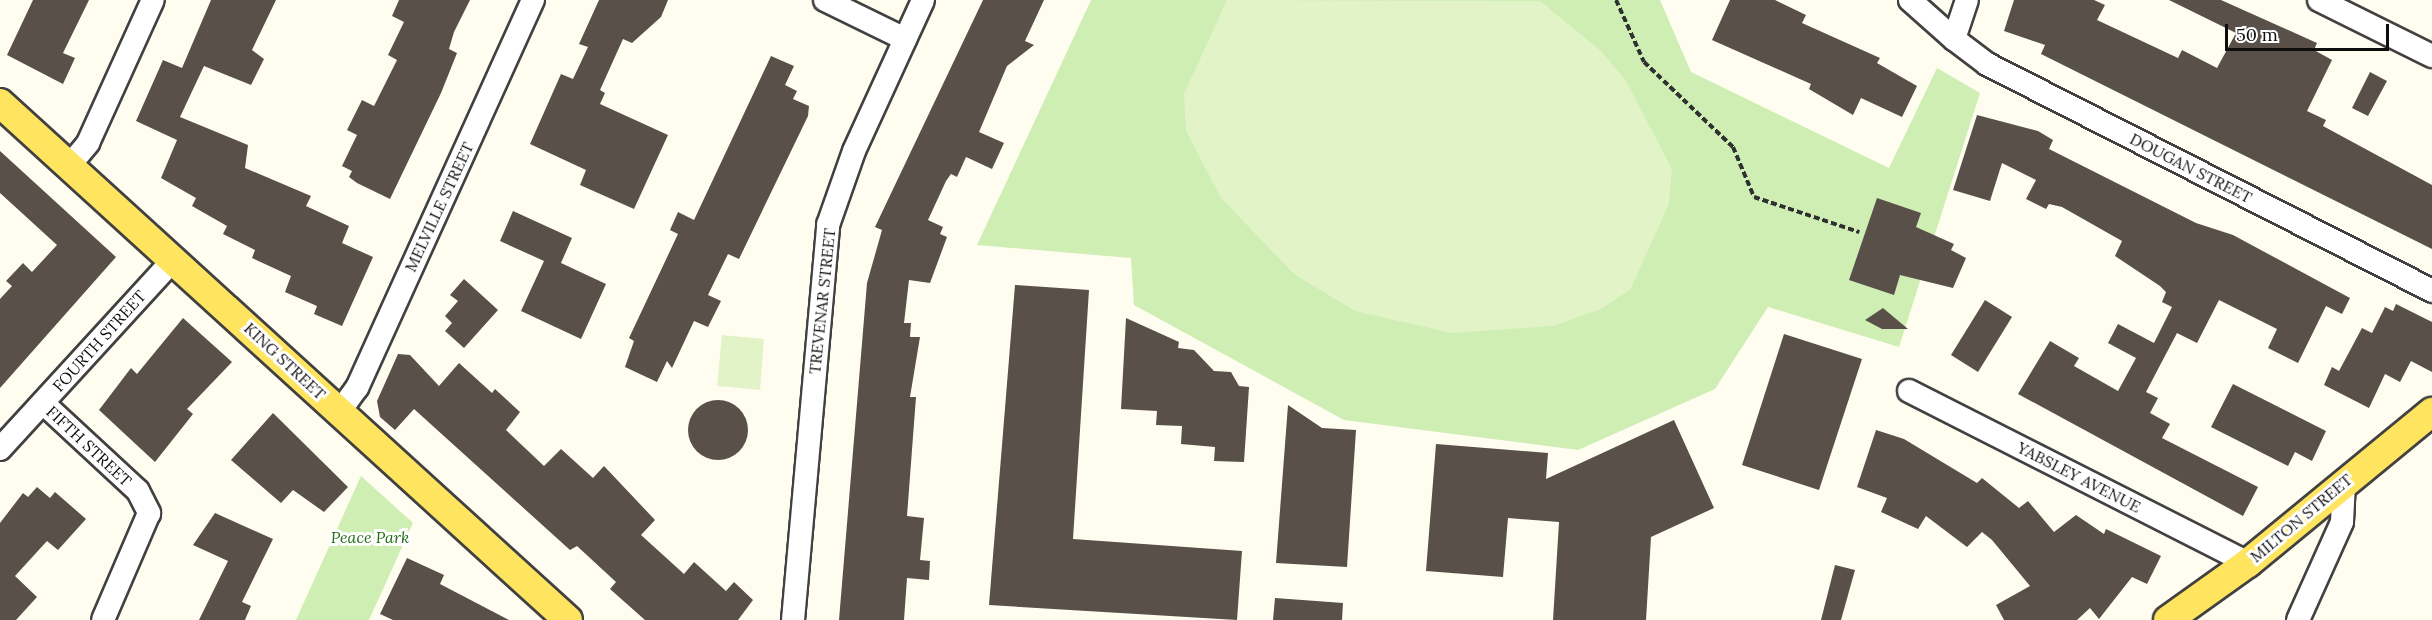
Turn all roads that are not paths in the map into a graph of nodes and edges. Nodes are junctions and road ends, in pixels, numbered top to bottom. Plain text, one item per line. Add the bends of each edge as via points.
1 (153, 0) edge
2 (533, 0) edge
3 (825, 0) edge
4 (923, 0) edge
5 (1910, 0) edge
6 (1966, 0) edge
7 (2319, 0) edge
8 (905, 39) junction
9 (1954, 39) junction
10 (2432, 56) edge
11 (0, 103) edge
12 (69, 166) junction
13 (174, 259) junction
14 (2432, 291) edge
15 (1909, 391) dead end
16 (43, 403) junction
17 (340, 411) junction
18 (2432, 412) edge
19 (0, 449) edge
20 (2344, 482) junction
21 (2248, 563) junction
22 (103, 620) edge
23 (568, 620) edge
24 (793, 620) edge
25 (2168, 620) edge
26 (2298, 620) edge

1 - 12 street via 88,143
2 - 17 street, MELVILLE STREET via 357,388
3 - 8 street
4 - 8 street, TREVENAR STREET
5 - 9 street, DOUGAN STREET
6 - 9 street
7 - 10 street
8 - 24 street, TREVENAR STREET via 844,174 828,225
9 - 14 street, DOUGAN STREET via 1988,64
11 - 12 main road, KING STREET
12 - 13 main road, KING STREET
13 - 16 street, FOURTH STREET
13 - 17 main road, KING STREET
15 - 21 street, YABSLEY AVENUE
16 - 19 street, FOURTH STREET
16 - 22 street, FIFTH STREET via 138,490 149,513
17 - 23 main road, KING STREET
18 - 20 main road, MILTON STREET
20 - 21 main road, MILTON STREET
20 - 26 street via 2342,522
21 - 25 main road, MILTON STREET

